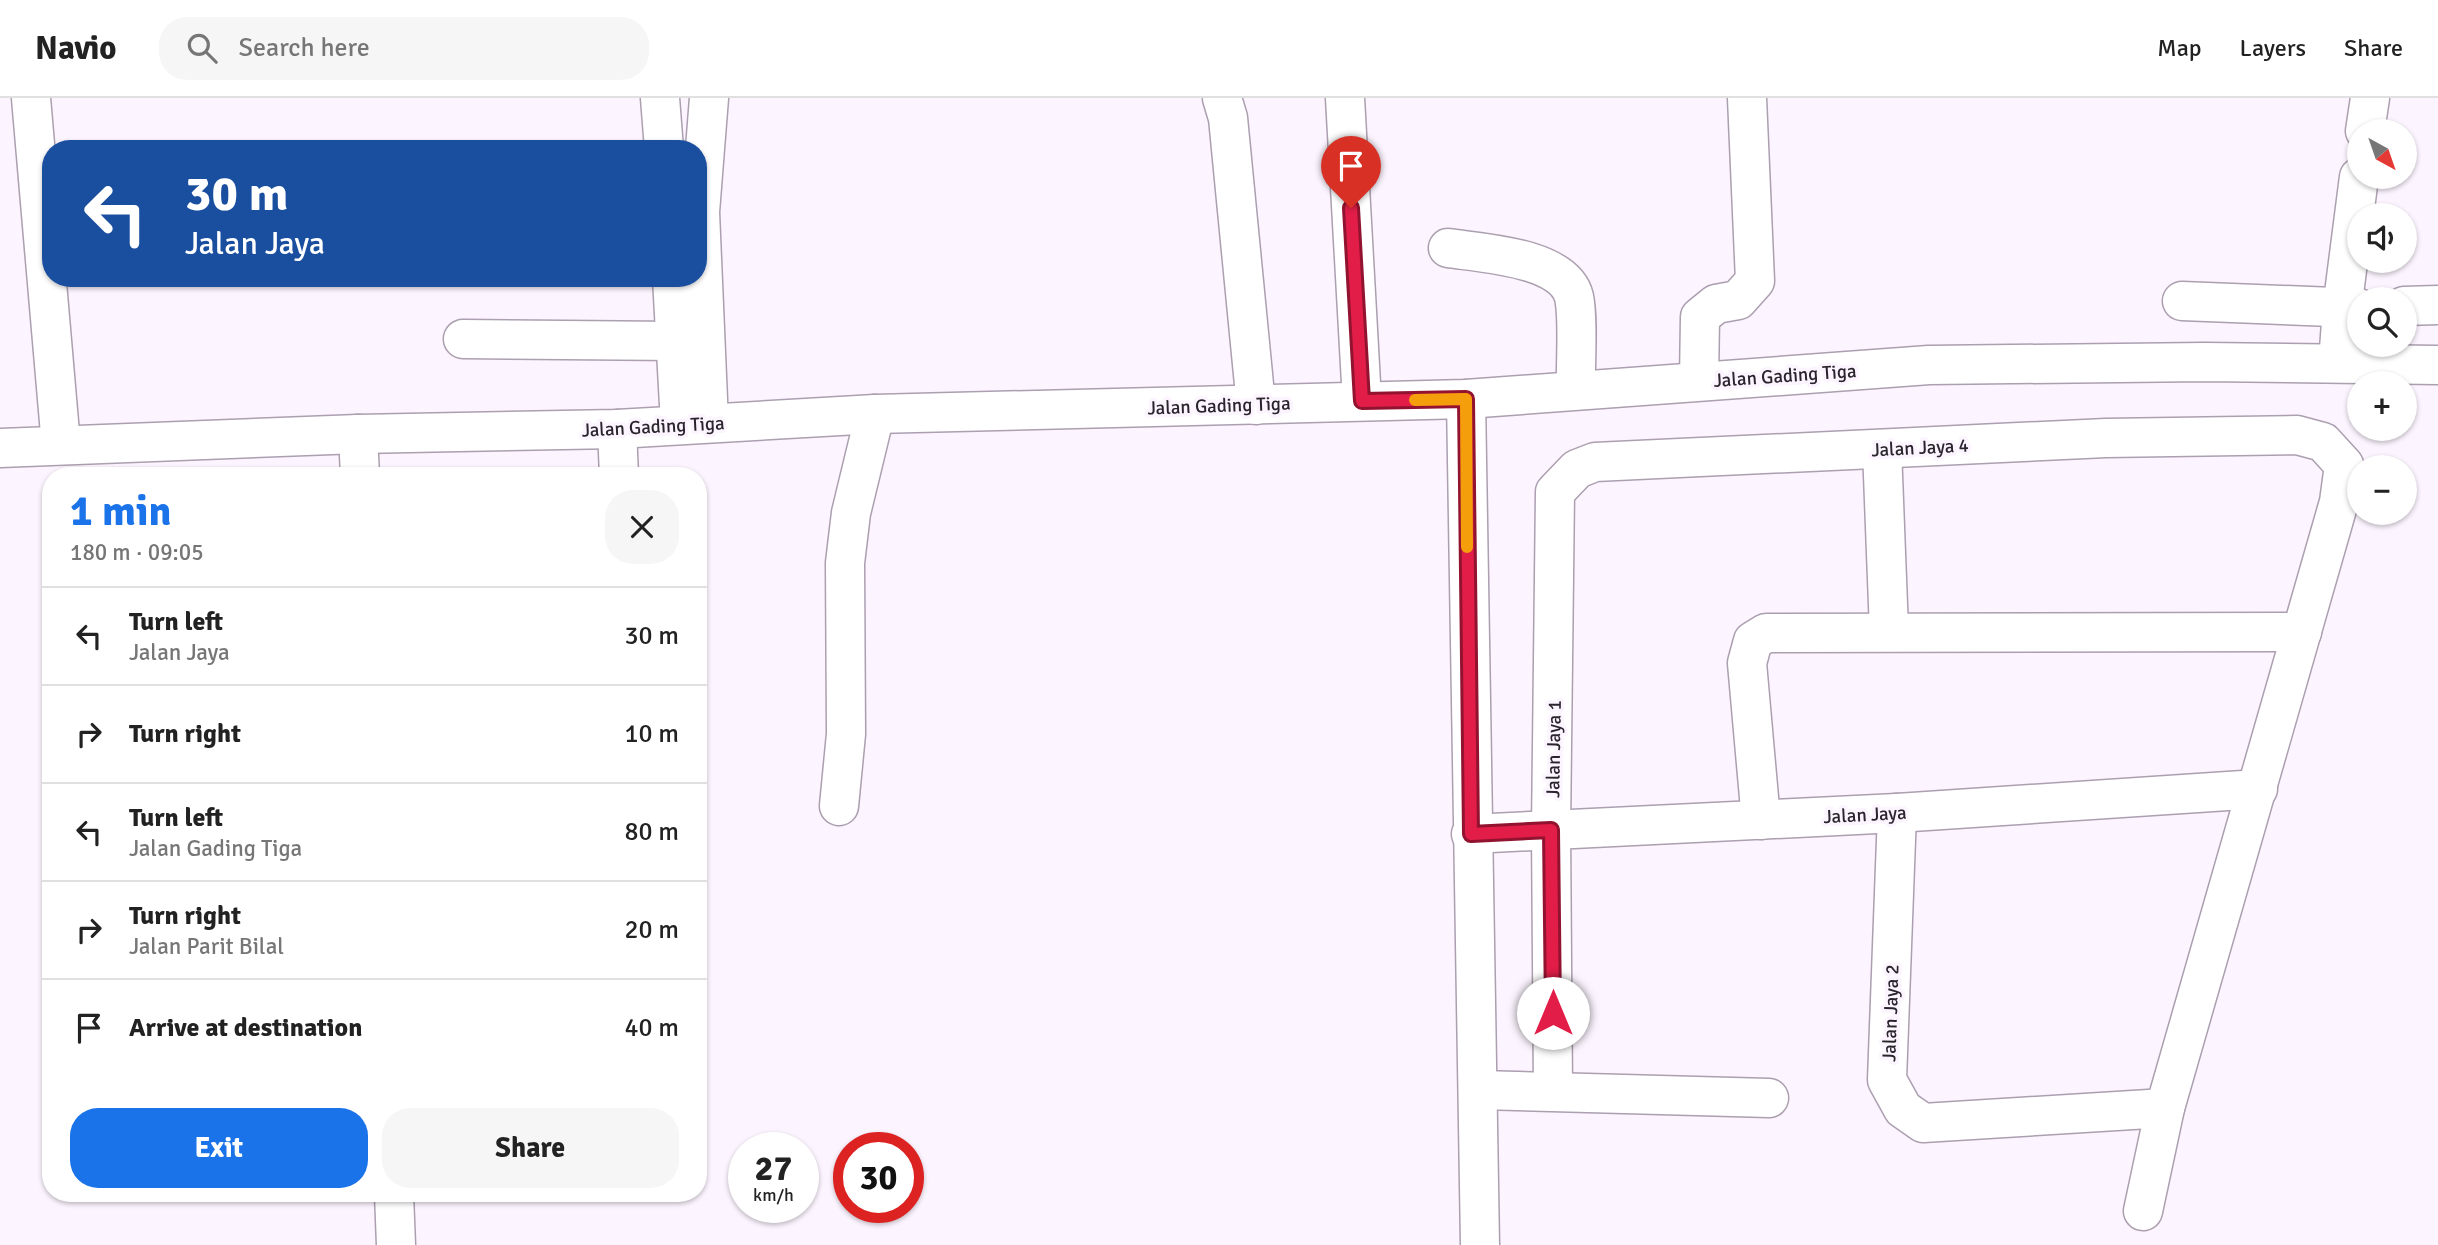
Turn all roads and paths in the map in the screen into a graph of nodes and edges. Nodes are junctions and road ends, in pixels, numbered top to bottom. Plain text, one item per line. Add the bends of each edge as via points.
1 (31, 98) edge
2 (660, 98) edge
3 (709, 98) edge
4 (1222, 98) edge
5 (1345, 98) edge
6 (1747, 98) edge
7 (2370, 98) edge
8 (2367, 119) edge
9 (663, 140) edge
10 (706, 140) edge
11 (2358, 189) edge
12 (42, 225) edge
13 (1448, 248) dead end
14 (47, 287) edge
15 (673, 287) edge
16 (698, 287) edge
17 (2351, 287) edge
18 (2182, 301) dead end
19 (2438, 305) edge
20 (2417, 306) edge
21 (2347, 308) edge
22 (2347, 322) edge
23 (463, 339) dead end
24 (676, 341) junction
25 (1698, 351) junction
26 (2338, 363) junction
27 (2438, 365) edge
28 (1576, 390) junction
29 (1466, 399) junction
30 (1362, 401) junction
31 (1256, 405) junction
32 (875, 415) junction
33 (695, 423) junction
34 (617, 429) junction
35 (358, 434) junction
36 (61, 445) junction
37 (0, 448) edge
38 (1882, 449) junction
39 (360, 467) edge
40 (619, 467) edge
41 (1555, 492) joint
42 (1889, 631) junction
43 (2302, 632) junction
44 (2258, 789) junction
45 (839, 806) dead end
46 (1897, 813) junction
47 (1761, 820) junction
48 (1551, 830) junction
49 (1471, 834) junction
50 (1480, 1090) junction
51 (1553, 1091) junction
52 (1769, 1098) dead end
53 (2165, 1108) junction
54 (394, 1202) edge
55 (2143, 1211) dead end
56 (396, 1245) edge
57 (1480, 1245) edge

1 - 12 street
2 - 9 street
3 - 10 street
4 - 31 street
5 - 30 street
6 - 25 street via 1755,281 1738,300 1706,309
7 - 8 street
11 - 17 street
13 - 28 street via 1529,261 1560,276 1574,296
14 - 36 street
15 - 24 street
16 - 33 street
18 - 21 street
19 - 20 street
22 - 26 street
23 - 24 street
24 - 33 street
25 - 26 street, Jalan Gading Tiga via 1929,365
25 - 28 street, Jalan Gading Tiga
26 - 27 street, Jalan Gading Tiga
28 - 29 street, Jalan Gading Tiga
29 - 30 street, Jalan Gading Tiga
29 - 49 street
30 - 31 street, Jalan Gading Tiga
31 - 32 street, Jalan Gading Tiga
32 - 33 street, Jalan Gading Tiga
32 - 45 street via 851,513 845,563 846,734
33 - 34 street, Jalan Gading Tiga
34 - 35 street, Jalan Gading Tiga
34 - 40 street
35 - 36 street, Jalan Gading Tiga
35 - 39 street
36 - 37 street, Jalan Gading Tiga
38 - 41 street, Jalan Jaya 4 via 1595,462 1577,469
38 - 42 street
38 - 43 street, Jalan Jaya 4 via 2106,438 2297,435 2323,442 2344,465 2339,502
41 - 48 street, Jalan Jaya 1
42 - 43 street
42 - 47 street via 1766,633 1753,641 1747,663
43 - 44 street
44 - 46 street, Jalan Jaya
44 - 53 street
46 - 47 street, Jalan Jaya
46 - 53 street, Jalan Jaya 2 via 1887,1080 1903,1109 1923,1123
47 - 48 street, Jalan Jaya
48 - 49 street, Jalan Jaya
48 - 51 street, Jalan Jaya 1
49 - 50 street
50 - 51 street
50 - 57 street
51 - 52 street
53 - 55 street
54 - 56 street

